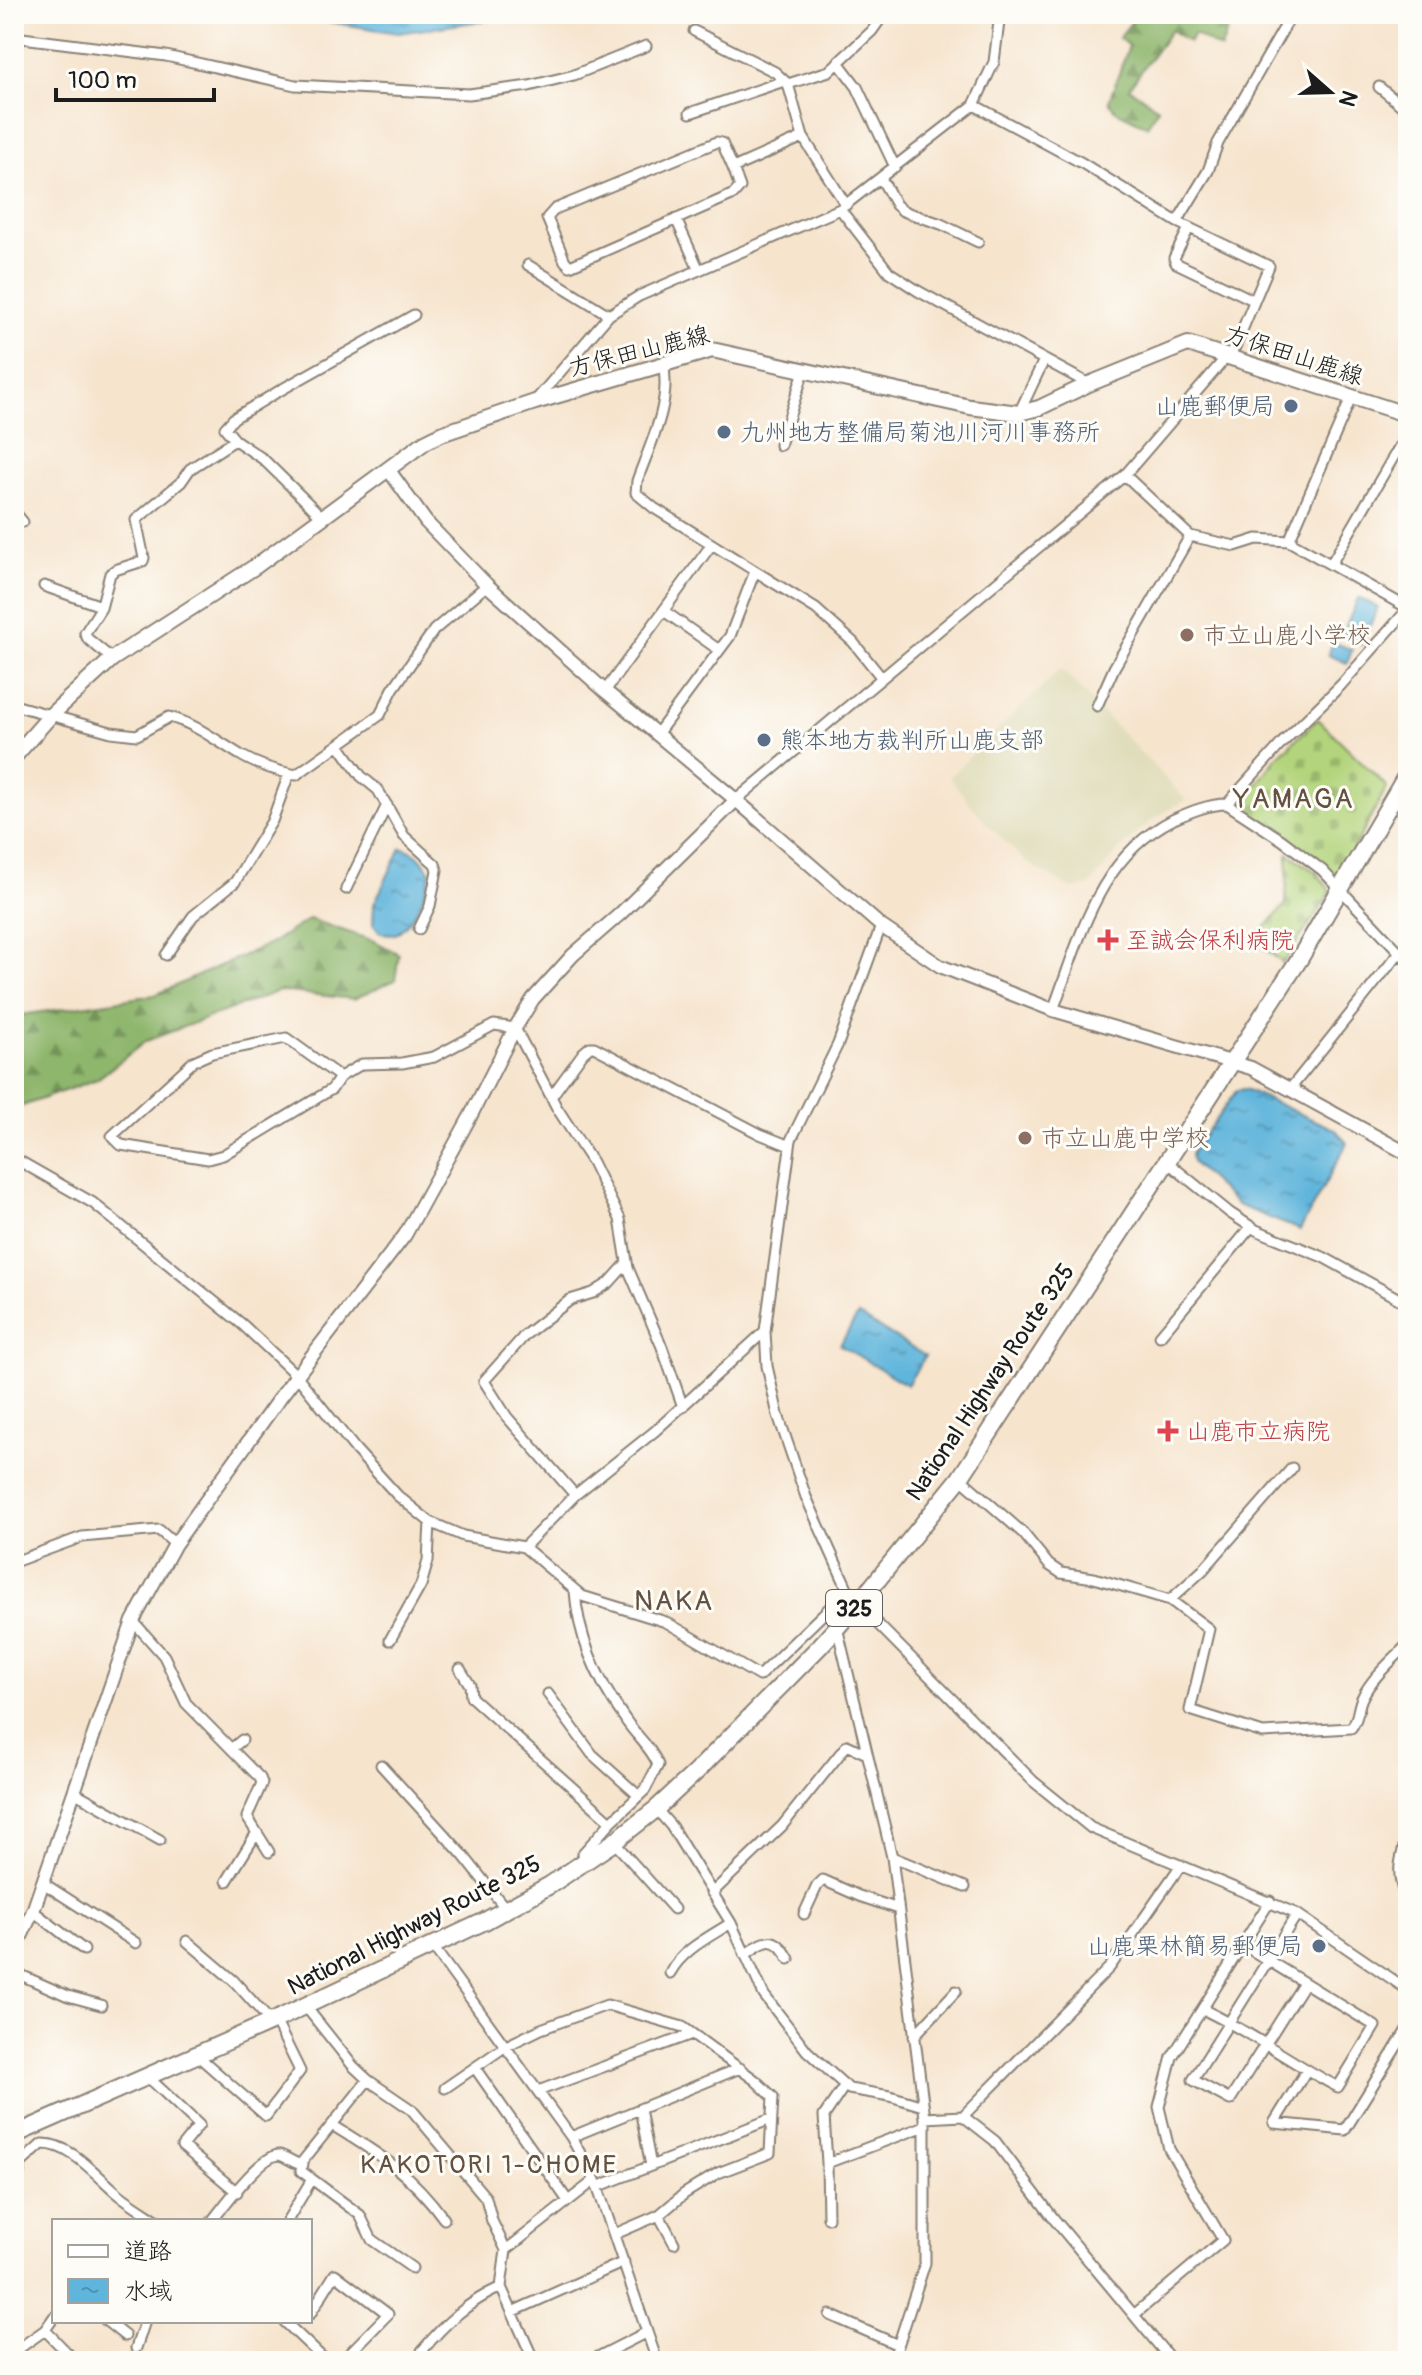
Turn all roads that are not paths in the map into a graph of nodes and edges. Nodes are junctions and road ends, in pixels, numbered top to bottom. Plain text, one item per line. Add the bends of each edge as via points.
1 (884, 14) edge
2 (1000, 14) edge
3 (1292, 14) edge
4 (694, 31) dead end
5 (14, 37) edge
6 (646, 46) dead end
7 (838, 62) junction
8 (786, 82) junction
9 (1379, 87) dead end
10 (974, 105) junction
11 (1408, 111) edge
12 (690, 113) dead end
13 (803, 137) junction
14 (895, 167) junction
15 (733, 168) junction
16 (881, 178) junction
17 (843, 207) junction
18 (676, 219) junction
19 (1177, 222) junction
20 (1189, 228) junction
21 (978, 242) dead end
22 (528, 265) dead end
23 (699, 270) junction
24 (1253, 300) junction
25 (414, 315) dead end
26 (609, 315) junction
27 (1228, 355) junction
28 (1044, 360) junction
29 (663, 363) junction
30 (804, 371) junction
31 (1089, 384) junction
32 (1408, 386) edge
33 (1352, 396) junction
34 (535, 402) junction
35 (1019, 413) junction
36 (1404, 413) edge
37 (1408, 432) edge
38 (235, 440) junction
39 (780, 445) dead end
40 (388, 469) junction
41 (1125, 475) junction
42 (14, 511) edge
43 (323, 518) junction
44 (23, 522) dead end
45 (1190, 536) junction
46 (1289, 541) junction
47 (712, 544) junction
48 (1331, 564) junction
49 (755, 571) junction
50 (487, 585) junction
51 (44, 586) dead end
52 (101, 606) junction
53 (1408, 608) edge
54 (664, 611) junction
55 (719, 650) junction
56 (112, 659) junction
57 (881, 677) junction
58 (605, 691) junction
59 (14, 705) edge
60 (1097, 706) dead end
61 (51, 715) junction
62 (657, 734) junction
63 (339, 745) junction
64 (14, 757) edge
65 (1408, 773) edge
66 (289, 774) junction
67 (736, 800) junction
68 (1227, 804) junction
69 (387, 805) junction
70 (346, 889) dead end
71 (1339, 892) junction
72 (881, 926) junction
73 (419, 929) dead end
74 (1399, 953) junction
75 (166, 955) dead end
76 (1408, 961) edge
77 (1053, 1010) junction
78 (515, 1028) junction
79 (1233, 1062) junction
80 (340, 1077) junction
81 (1290, 1089) junction
82 (551, 1097) junction
83 (790, 1146) junction
84 (1408, 1154) edge
85 (14, 1158) edge
86 (1166, 1161) junction
87 (1251, 1227) junction
88 (627, 1263) junction
89 (1408, 1304) edge
90 (765, 1331) junction
91 (1160, 1336) dead end
92 (297, 1376) junction
93 (683, 1407) junction
94 (1292, 1468) dead end
95 (960, 1478) junction
96 (575, 1495) junction
97 (430, 1522) junction
98 (175, 1544) junction
99 (524, 1547) junction
100 (14, 1562) edge
101 (575, 1591) junction
102 (853, 1597) junction
103 (1170, 1600) junction
104 (133, 1621) junction
105 (837, 1627) junction
106 (390, 1640) dead end
107 (1408, 1644) edge
108 (460, 1669) dead end
109 (548, 1694) dead end
110 (242, 1740) dead end
111 (231, 1749) junction
112 (867, 1754) junction
113 (381, 1765) dead end
114 (74, 1792) junction
115 (639, 1796) junction
116 (656, 1809) junction
117 (611, 1822) junction
118 (1408, 1833) edge
119 (256, 1834) junction
120 (160, 1840) dead end
121 (614, 1842) junction
122 (269, 1852) dead end
123 (892, 1857) junction
124 (584, 1862) junction
125 (1181, 1865) junction
126 (227, 1881) dead end
127 (43, 1883) junction
128 (965, 1887) dead end
129 (712, 1893) junction
130 (1270, 1901) junction
131 (1408, 1903) edge
132 (506, 1909) junction
133 (674, 1909) dead end
134 (898, 1909) junction
135 (33, 1911) junction
136 (804, 1914) dead end
137 (1297, 1914) junction
138 (731, 1923) junction
139 (187, 1941) dead end
140 (136, 1943) dead end
141 (1243, 1945) junction
142 (433, 1947) junction
143 (84, 1950) dead end
144 (14, 1952) edge
145 (745, 1955) junction
146 (789, 1959) dead end
147 (1268, 1961) junction
148 (14, 1972) edge
149 (670, 1973) dead end
150 (1304, 1983) junction
151 (1408, 1990) edge
152 (956, 1991) dead end
153 (101, 2005) dead end
154 (306, 2007) junction
155 (1202, 2009) junction
156 (273, 2021) junction
157 (1229, 2022) junction
158 (1408, 2028) edge
159 (692, 2034) junction
160 (914, 2036) junction
161 (1267, 2044) junction
162 (506, 2046) junction
163 (198, 2056) junction
164 (475, 2068) junction
165 (740, 2068) junction
166 (1306, 2071) junction
167 (149, 2078) junction
168 (368, 2080) junction
169 (845, 2085) junction
170 (445, 2088) dead end
171 (538, 2091) junction
172 (923, 2106) junction
173 (640, 2109) junction
174 (963, 2116) junction
175 (771, 2119) junction
176 (925, 2122) junction
177 (332, 2125) junction
178 (14, 2135) edge
179 (571, 2137) junction
180 (17, 2160) edge
181 (827, 2163) junction
182 (302, 2165) junction
183 (651, 2166) junction
184 (312, 2179) junction
185 (596, 2183) junction
186 (237, 2192) junction
187 (14, 2200) edge
188 (568, 2201) junction
189 (659, 2215) junction
190 (828, 2218) dead end
191 (155, 2219) edge
192 (214, 2219) edge
193 (288, 2219) edge
194 (444, 2219) dead end
195 (615, 2234) junction
196 (674, 2243) dead end
197 (506, 2250) junction
198 (624, 2262) junction
199 (412, 2268) dead end
200 (501, 2287) junction
201 (312, 2311) edge
202 (512, 2312) junction
203 (1135, 2314) junction
204 (830, 2315) dead end
205 (52, 2320) edge
206 (109, 2323) edge
207 (144, 2323) edge
208 (287, 2323) edge
209 (304, 2323) edge
210 (45, 2330) junction
211 (298, 2332) junction
212 (647, 2332) junction
213 (125, 2336) dead end
214 (898, 2345) junction
215 (136, 2348) dead end
216 (422, 2351) dead end
217 (14, 2352) edge
218 (530, 2360) edge
219 (75, 2361) edge
220 (326, 2361) edge
221 (342, 2361) edge
222 (590, 2361) edge
223 (657, 2361) edge
224 (893, 2361) edge
225 (1172, 2361) edge

1 - 7 street
2 - 10 street via 994,62
3 - 19 street
4 - 8 street
5 - 6 street via 166,56 295,85 469,94 574,75
7 - 8 street via 829,71
7 - 14 street via 857,87
8 - 12 street
8 - 13 street
9 - 11 street
10 - 14 street
10 - 19 street
13 - 15 street
13 - 17 street
14 - 16 street
15 - 18 street via 740,187 734,194
15 - 18 street via 717,142 555,209 547,218 570,266
16 - 17 street
16 - 21 street via 903,211
17 - 23 street
17 - 28 street via 889,272
18 - 23 street
19 - 20 street
20 - 24 street via 1176,263
20 - 24 street via 1269,266
22 - 26 street
23 - 26 street
24 - 27 street
25 - 38 street via 234,418 225,428
26 - 34 street
27 - 31 main road, 方保田山鹿線 via 1188,344
27 - 33 main road, 方保田山鹿線
27 - 41 street
28 - 31 street
28 - 35 street
29 - 30 main road, 方保田山鹿線 via 712,350
29 - 34 main road, 方保田山鹿線
29 - 47 street via 667,381 661,414 636,493
30 - 35 main road, 方保田山鹿線
30 - 39 street
31 - 35 main road, 方保田山鹿線
32 - 36 street
33 - 36 main road, 方保田山鹿線
33 - 46 street
34 - 40 main road, 方保田山鹿線 via 441,434
37 - 48 street
38 - 43 street via 263,459
38 - 52 street via 190,469 136,520 143,561 110,574
40 - 43 main road, 方保田山鹿線
40 - 50 street via 426,522
41 - 45 street
41 - 57 street
42 - 44 street
43 - 56 main road, 方保田山鹿線
45 - 46 street via 1235,546 1257,539
45 - 60 street
46 - 48 street
47 - 49 street
47 - 54 street
48 - 53 street
49 - 55 street via 730,636
49 - 57 street via 836,625
50 - 58 street
50 - 63 street via 434,630 380,715
51 - 52 street
52 - 56 street via 85,633
53 - 68 street
54 - 55 street
54 - 58 street
55 - 62 street
56 - 61 main road, 方保田山鹿線
57 - 67 street
58 - 62 street
59 - 61 street
61 - 64 main road, 方保田山鹿線
61 - 66 street via 137,735 169,717 183,720 243,757
62 - 67 street
63 - 66 street via 296,775
63 - 69 street
65 - 71 highway, National Highway Route 325 / 325
66 - 75 street via 272,821 235,882 193,916
67 - 72 street
67 - 78 street via 573,955
68 - 71 street via 1322,870
68 - 77 street via 1162,825 1119,863 1093,904
69 - 70 street
69 - 73 street via 404,836 437,870
71 - 74 street
71 - 79 highway, National Highway Route 325 / 325
72 - 77 street via 940,966
72 - 83 street via 838,1044
74 - 76 street
74 - 81 street
77 - 79 street
78 - 80 street via 494,1025 434,1057 362,1064
78 - 82 street
78 - 92 street via 405,1235
79 - 81 street
79 - 86 highway, National Highway Route 325 / 325
80 - 80 street via 332,1089 208,1159 121,1145 112,1136 194,1061 212,1053 286,1038
81 - 84 street
82 - 83 street via 583,1053 594,1047
82 - 88 street via 620,1219
83 - 90 street
85 - 92 street via 93,1203
86 - 87 street
86 - 95 highway, National Highway Route 325 / 325
87 - 89 street via 1355,1272
87 - 91 street
88 - 93 street
88 - 96 street via 609,1283 570,1300 525,1335 484,1381 507,1417
90 - 93 street
90 - 102 street via 778,1415 806,1497
92 - 97 street via 367,1462
92 - 98 street
93 - 96 street
94 - 103 street
95 - 102 highway, National Highway Route 325 / 325
95 - 103 street via 1061,1573
96 - 99 street
97 - 99 street via 463,1536
97 - 106 street via 421,1585
98 - 100 street via 159,1530 82,1537
98 - 104 street
99 - 101 street
101 - 102 street via 666,1622 759,1676
101 - 115 street via 576,1614 591,1661 625,1720 657,1761 656,1773
102 - 105 highway, National Highway Route 325 / 325
102 - 125 street via 1033,1781 1091,1828
103 - 107 street via 1209,1629 1190,1710 1263,1733 1351,1728 1362,1698
104 - 111 street via 164,1656 186,1703
104 - 114 street
105 - 112 street
105 - 116 highway, National Highway Route 325 / 325
108 - 117 street via 471,1697
109 - 115 street via 592,1754
110 - 111 street
111 - 119 street via 262,1783 247,1817
112 - 123 street
112 - 129 street via 847,1745 782,1826
113 - 132 street
114 - 120 street
114 - 127 street
115 - 117 street
116 - 121 highway, National Highway Route 325 / 325
116 - 129 street
117 - 124 street via 583,1853
118 - 131 street via 1399,1860 1399,1883
119 - 122 street
119 - 126 street
121 - 124 highway, National Highway Route 325 / 325
121 - 133 street
123 - 128 street
123 - 134 street
124 - 132 highway, National Highway Route 325 / 325
125 - 130 street
125 - 174 street via 1110,1967
127 - 135 street
127 - 140 street
129 - 138 street
130 - 137 street
130 - 141 street
132 - 142 highway, National Highway Route 325 / 325
134 - 136 street via 823,1880
134 - 160 street
135 - 143 street
135 - 144 street
137 - 147 street
137 - 151 street
138 - 145 street
138 - 149 street via 686,1952
139 - 156 street
141 - 147 street
141 - 155 street
142 - 154 highway, National Highway Route 325 / 325
142 - 162 street
145 - 146 street via 773,1941
145 - 169 street via 780,2019
147 - 150 street
147 - 157 street
148 - 153 street
150 - 161 street
150 - 166 street via 1375,2026 1338,2087
152 - 160 street
154 - 156 highway, National Highway Route 325 / 325
154 - 168 street
155 - 157 street
155 - 203 street via 1172,2057 1159,2107 1169,2149 1223,2240
156 - 163 highway, National Highway Route 325 / 325
156 - 163 street via 300,2071 266,2116
157 - 161 street
157 - 161 street via 1193,2080 1230,2100
158 - 166 street via 1345,2130 1274,2123
159 - 162 street via 607,2005
159 - 165 street
159 - 171 street
160 - 172 street
161 - 166 street
162 - 164 street
162 - 171 street
163 - 167 highway, National Highway Route 325 / 325
164 - 170 street
164 - 188 street
165 - 173 street
165 - 175 street via 773,2097
167 - 178 highway, National Highway Route 325 / 325
167 - 186 street via 199,2125 182,2146
168 - 177 street
168 - 197 street via 412,2110 486,2198
169 - 172 street
169 - 181 street via 824,2116
171 - 179 street
172 - 176 street
173 - 179 street
173 - 183 street
174 - 176 street
174 - 203 street via 995,2141
175 - 183 street
175 - 189 street via 770,2153 718,2173
176 - 181 street
176 - 214 street via 925,2263
177 - 182 street
177 - 194 street via 411,2179
179 - 185 street
180 - 187 street
180 - 191 street via 42,2144 52,2144
181 - 190 street
182 - 184 street via 301,2171
182 - 186 street via 275,2156
183 - 185 street
184 - 193 street
184 - 199 street via 360,2215 372,2240
185 - 188 street
185 - 195 street
186 - 192 street
188 - 197 street
189 - 195 street
189 - 196 street
195 - 198 street
197 - 200 street
198 - 202 street
198 - 212 street
200 - 202 street
200 - 216 street via 457,2313
201 - 221 street via 335,2274 388,2314
202 - 218 street
203 - 225 street
204 - 214 street
205 - 210 street
206 - 213 street
207 - 215 street
208 - 211 street
209 - 211 street
210 - 217 street
210 - 219 street
211 - 220 street
212 - 222 street
212 - 223 street
214 - 224 street

